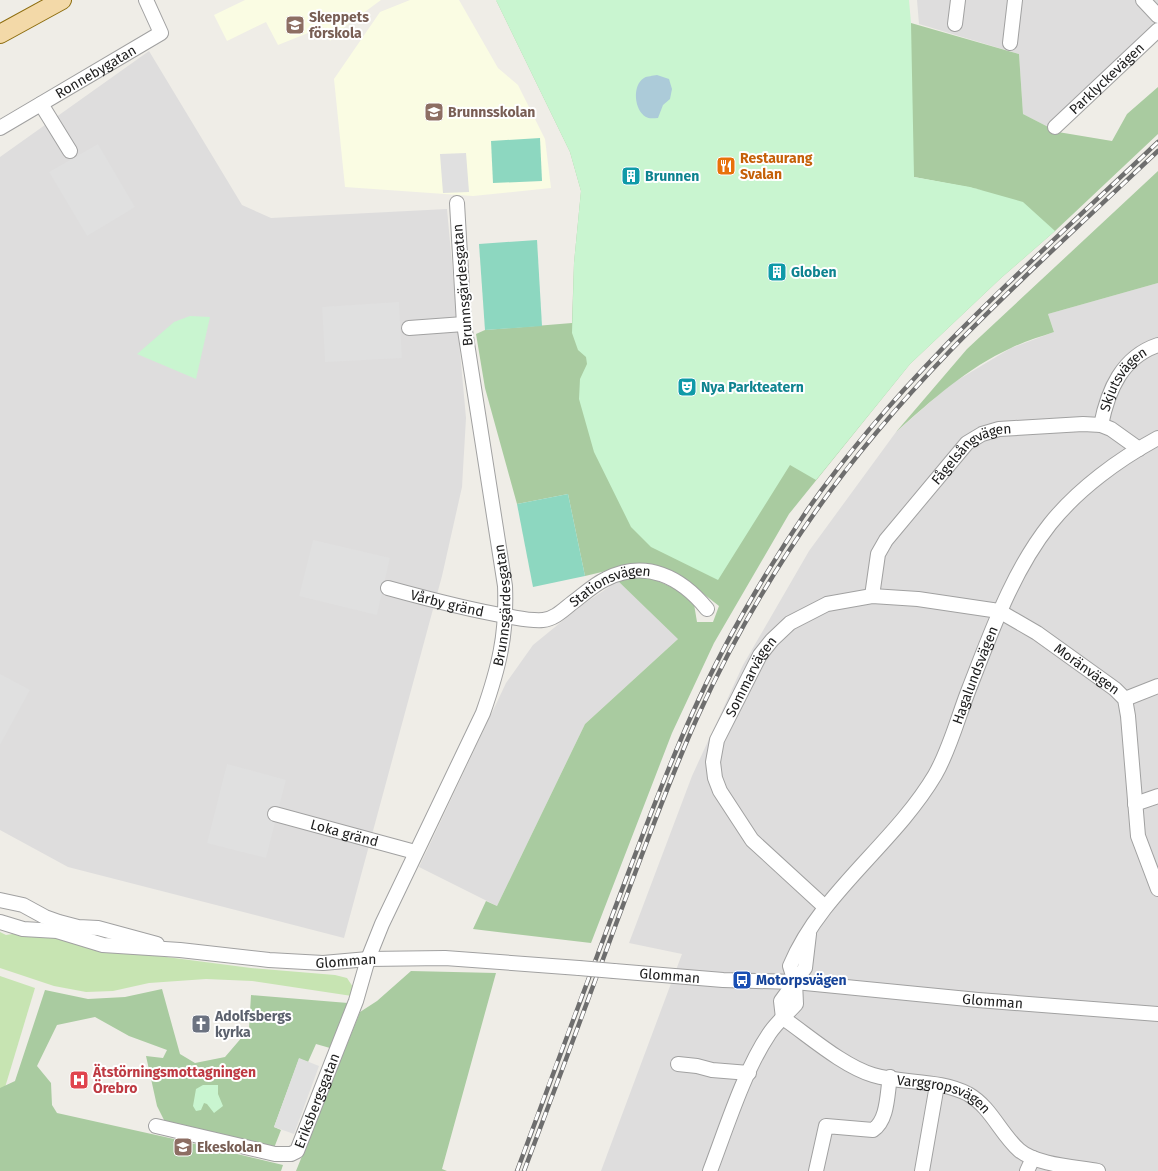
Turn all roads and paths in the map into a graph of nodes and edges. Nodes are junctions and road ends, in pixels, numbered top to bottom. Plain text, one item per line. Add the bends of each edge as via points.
1 (62, 0) edge
2 (146, 0) edge
3 (958, 0) edge
4 (1015, 0) edge
5 (1143, 0) edge
6 (1158, 16) edge
7 (955, 24) dead end
8 (1158, 30) edge
9 (0, 34) edge
10 (1010, 43) dead end
11 (41, 104) junction
12 (1055, 127) dead end
13 (0, 128) edge
14 (70, 151) dead end
15 (457, 203) dead end
16 (464, 324) junction
17 (409, 328) dead end
18 (1158, 345) edge
19 (1101, 425) junction
20 (1158, 438) edge
21 (1138, 449) junction
22 (388, 588) dead end
23 (872, 596) junction
24 (707, 609) dead end
25 (999, 611) junction
26 (506, 616) junction
27 (1158, 686) edge
28 (1125, 699) junction
29 (1158, 796) edge
30 (1135, 804) junction
31 (275, 814) dead end
32 (415, 852) junction
33 (1158, 889) edge
34 (0, 900) edge
35 (825, 907) junction
36 (0, 922) edge
37 (180, 950) junction
38 (368, 959) junction
39 (795, 982) junction
40 (1158, 1014) edge
41 (783, 1018) junction
42 (678, 1064) dead end
43 (749, 1073) junction
44 (890, 1078) junction
45 (937, 1085) junction
46 (156, 1126) dead end
47 (1033, 1158) junction
48 (710, 1171) edge
49 (816, 1171) edge
50 (922, 1171) edge
51 (1027, 1171) edge
52 (1098, 1171) edge

1 - 9 main road
2 - 11 street, Ronnebygatan via 161,33
3 - 7 street
4 - 10 street
5 - 6 street
8 - 12 street, Parklyckevägen
11 - 13 street, Ronnebygatan
11 - 14 street
15 - 16 street, Brunnsgärdesgatan
16 - 17 street
16 - 26 street, Brunnsgärdesgatan via 504,578
18 - 19 street, Skjutsvägen via 1132,360 1123,370 1111,389
19 - 21 street, Fågelsångvägen via 1112,428
19 - 23 street, Fågelsångvägen via 999,429 982,434 967,443 886,540 878,554
20 - 21 street, Hagalundsvägen
21 - 25 street, Hagalundsvägen via 1078,495 1050,524
22 - 26 street, Vårby gränd via 474,611
23 - 25 street, Sommarvägen via 918,599
23 - 35 street, Sommarvägen via 817,608 790,624 772,640 738,696 717,740 713,762 720,791 752,840
24 - 26 street, Stationsvägen via 696,596 672,578 635,570 604,579 556,616 545,620 530,621
25 - 28 street, Moränvägen via 1037,632
25 - 35 street, Hagalundsvägen via 936,775 887,839
26 - 32 street, Brunnsgärdesgatan via 500,660 484,713
27 - 28 street
28 - 30 street, Moränvägen
29 - 30 street
30 - 33 street, Moränvägen via 1138,836
31 - 32 street, Loka gränd
32 - 38 street, Brunnsgärdesgatan
34 - 37 street, Glomman via 23,905 59,922 98,928
35 - 39 street, Hagalundsvägen via 810,931 805,968
36 - 37 street, Glomman via 23,929 57,931 103,945
37 - 38 street, Glomman via 308,962
38 - 39 street, Glomman, bridge via 466,959 723,980
38 - 46 street, Eriksbergsgatan via 353,1008 297,1151 291,1154 275,1154
39 - 40 street, Glomman
39 - 41 street via 796,1004
41 - 43 street via 770,1032
41 - 44 street, Varggropsvägen via 855,1069
42 - 43 street
43 - 48 street
44 - 45 street, Varggropsvägen
44 - 49 street via 883,1117 878,1126 873,1130 826,1126
45 - 47 street, Varggropsvägen via 968,1094 980,1103 1020,1150
45 - 50 street
47 - 51 street
47 - 52 street, Varggropsvägen

